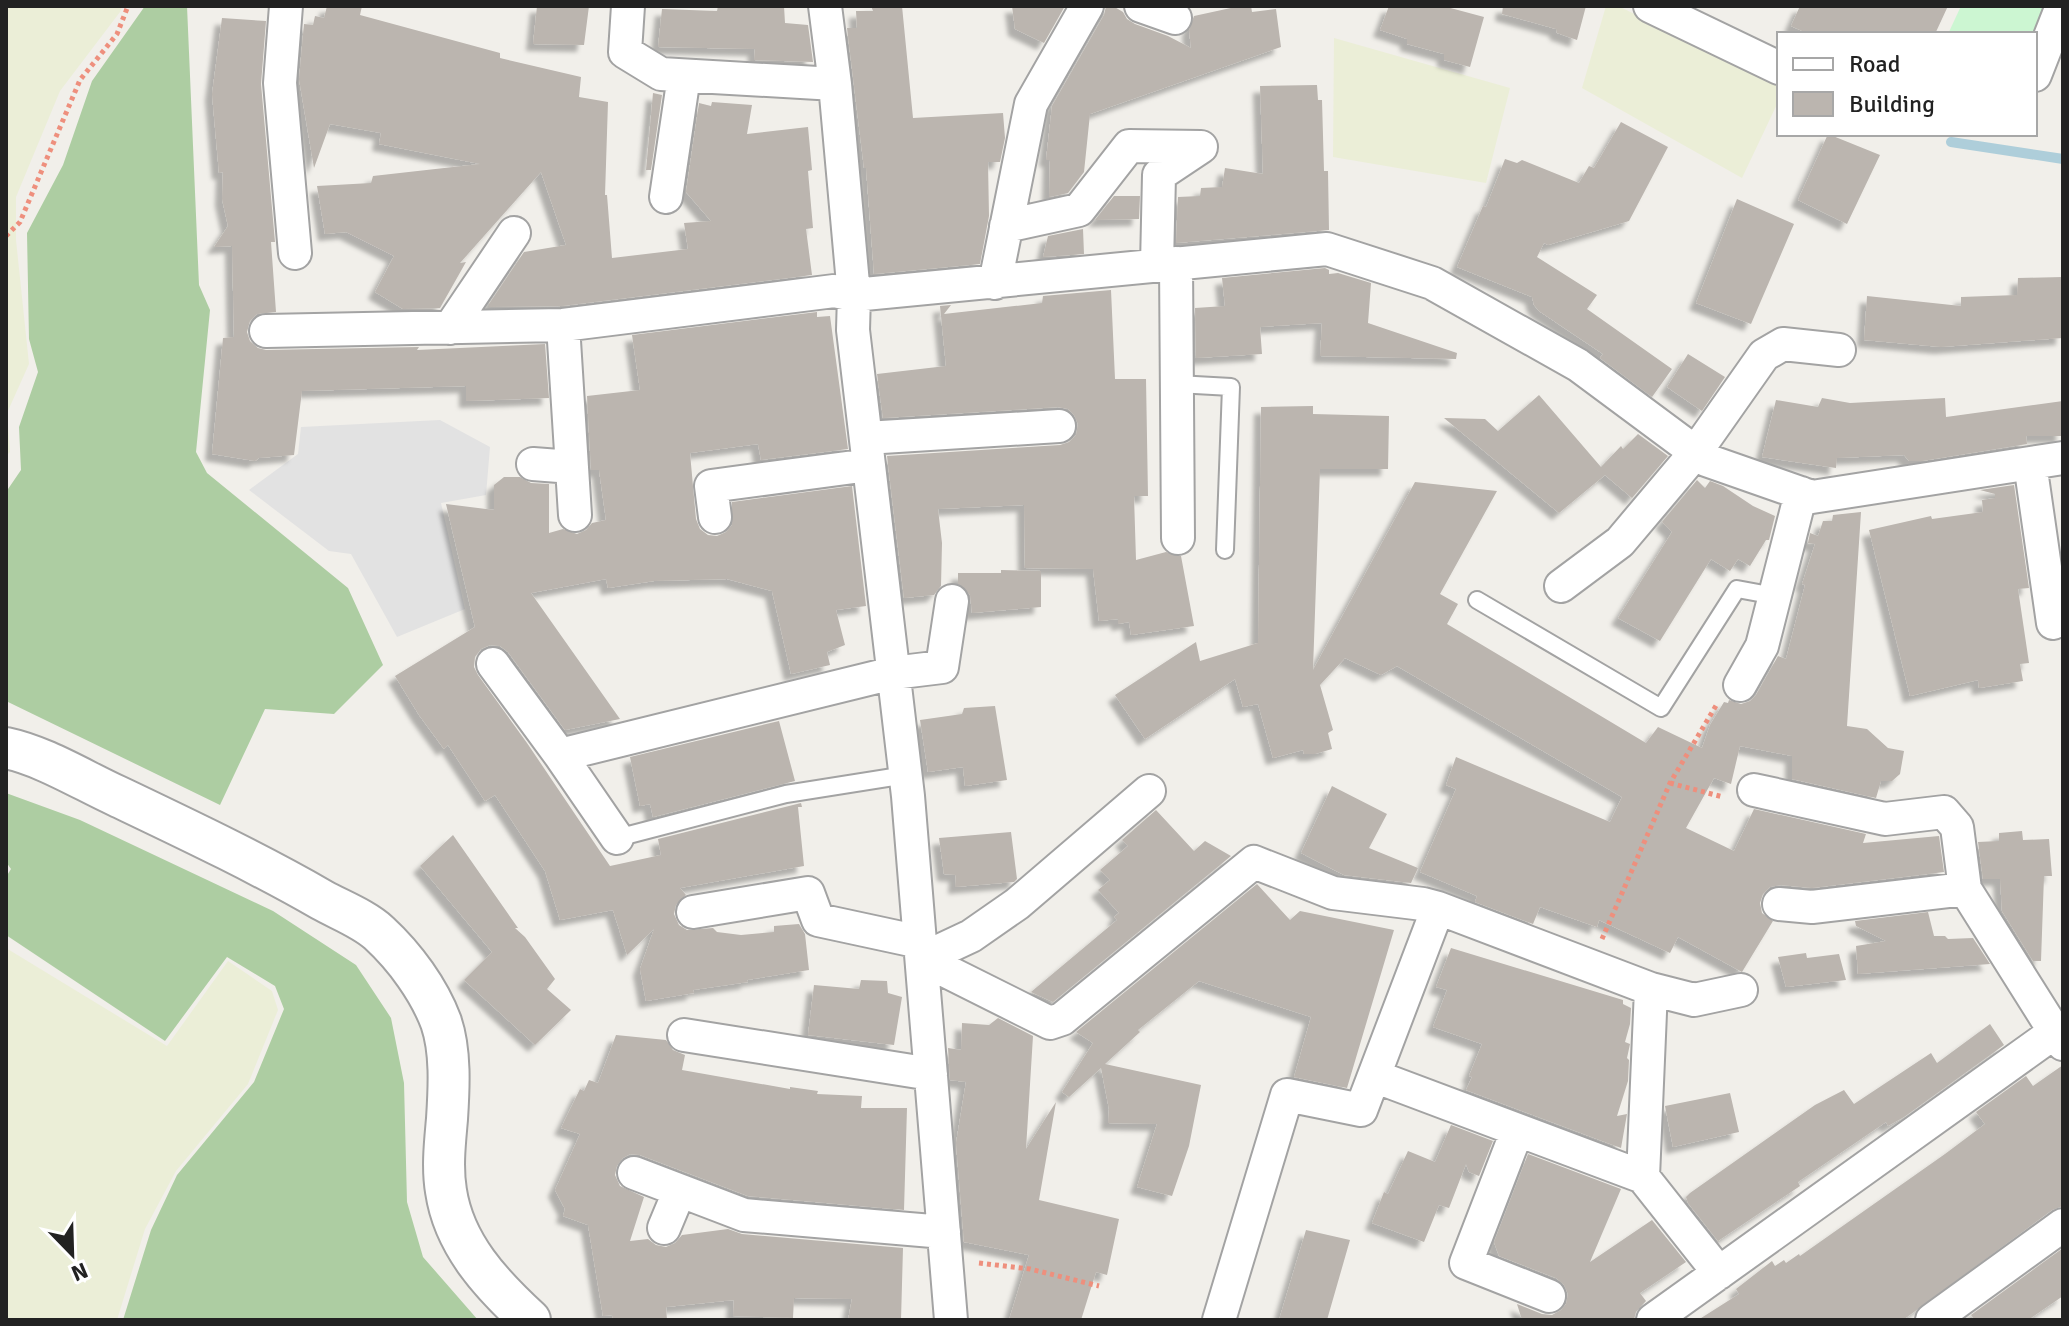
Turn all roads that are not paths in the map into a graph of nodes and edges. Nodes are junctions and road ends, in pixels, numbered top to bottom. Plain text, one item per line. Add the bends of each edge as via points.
1 (286, 6) edge
2 (628, 6) edge
3 (825, 6) edge
4 (1087, 6) edge
5 (1141, 6) edge
6 (1650, 6) edge
7 (2062, 6) edge
8 (1175, 18) dead end
9 (1777, 67) edge
10 (2037, 70) edge
11 (684, 76) junction
12 (835, 84) junction
13 (666, 197) dead end
14 (1006, 226) junction
15 (514, 233) dead end
16 (295, 253) dead end
17 (1166, 264) junction
18 (995, 283) junction
19 (854, 295) junction
20 (563, 325) junction
21 (450, 328) junction
22 (266, 331) dead end
23 (1839, 350) dead end
24 (1177, 384) junction
25 (1059, 426) dead end
26 (867, 452) junction
27 (1695, 453) junction
28 (2063, 458) edge
29 (2030, 463) junction
30 (533, 464) dead end
31 (572, 467) junction
32 (710, 488) dead end
33 (1801, 493) junction
34 (575, 515) dead end
35 (1178, 538) dead end
36 (1225, 550) dead end
37 (1561, 586) dead end
38 (1775, 596) junction
39 (1477, 600) dead end
40 (952, 601) dead end
41 (2053, 623) dead end
42 (493, 664) dead end
43 (893, 673) junction
44 (1740, 685) road end
45 (6, 748) edge
46 (560, 755) junction
47 (906, 775) junction
48 (1754, 790) road end
49 (1149, 791) dead end
50 (617, 838) joint
51 (1965, 889) junction
52 (1779, 904) dead end
53 (1438, 908) junction
54 (693, 912) dead end
55 (921, 950) junction
56 (1651, 989) junction
57 (1741, 990) dead end
58 (684, 1035) dead end
59 (2059, 1038) edge
60 (931, 1074) junction
61 (1374, 1076) junction
62 (1517, 1131) junction
63 (634, 1173) dead end
64 (1643, 1177) junction
65 (679, 1192) junction
66 (2063, 1225) edge
67 (664, 1228) dead end
68 (945, 1246) junction
69 (1719, 1273) junction
70 (1549, 1296) dead end
71 (530, 1320) edge
72 (951, 1320) edge
73 (1219, 1320) edge
74 (1653, 1320) edge
75 (1932, 1320) edge

1 - 16 street via 280,83
2 - 11 street via 625,52 661,74
3 - 12 street
4 - 14 street via 1031,104
5 - 8 street
6 - 9 street
7 - 10 street
11 - 12 street
11 - 13 street
12 - 19 street
14 - 17 street via 1079,210 1129,146 1201,147 1159,175
14 - 18 street
15 - 21 street
17 - 18 street
17 - 24 street
17 - 27 street via 1327,249 1432,283 1578,365
18 - 19 street
19 - 20 street via 834,291
19 - 26 street
20 - 21 street
20 - 31 street
21 - 22 street
23 - 27 street via 1783,344 1764,355
24 - 35 street
24 - 36 lane via 1231,387
25 - 26 street
26 - 32 street
26 - 43 street
27 - 33 street
27 - 37 street via 1620,542
28 - 29 street
29 - 33 street via 1812,497
29 - 41 street
30 - 31 street
31 - 34 street
33 - 38 street
38 - 39 lane via 1737,589 1661,708
38 - 44 street via 1762,646
40 - 43 street via 942,667
42 - 46 street
43 - 46 street
43 - 47 street
45 - 71 street via 289,881 378,931 412,970 442,1024 448,1101 444,1157 453,1219 494,1286
46 - 50 street
47 - 50 lane via 786,794
47 - 55 street
48 - 51 street via 1885,819 1944,812 1957,827
49 - 55 street via 1017,904 971,936
51 - 52 street via 1812,907
51 - 59 street
53 - 55 street via 1333,893 1254,862 1062,1019 1050,1023
53 - 56 street
53 - 61 street
54 - 55 street via 808,893 818,920
55 - 60 street
56 - 57 street via 1694,1000
56 - 64 street
58 - 60 street
59 - 69 street
60 - 68 street
61 - 62 street
61 - 73 street via 1361,1110 1287,1095
62 - 64 street
62 - 70 street via 1466,1263
63 - 65 street
64 - 69 street
65 - 67 street
65 - 68 street via 744,1215
66 - 75 street
68 - 72 street
69 - 74 street

